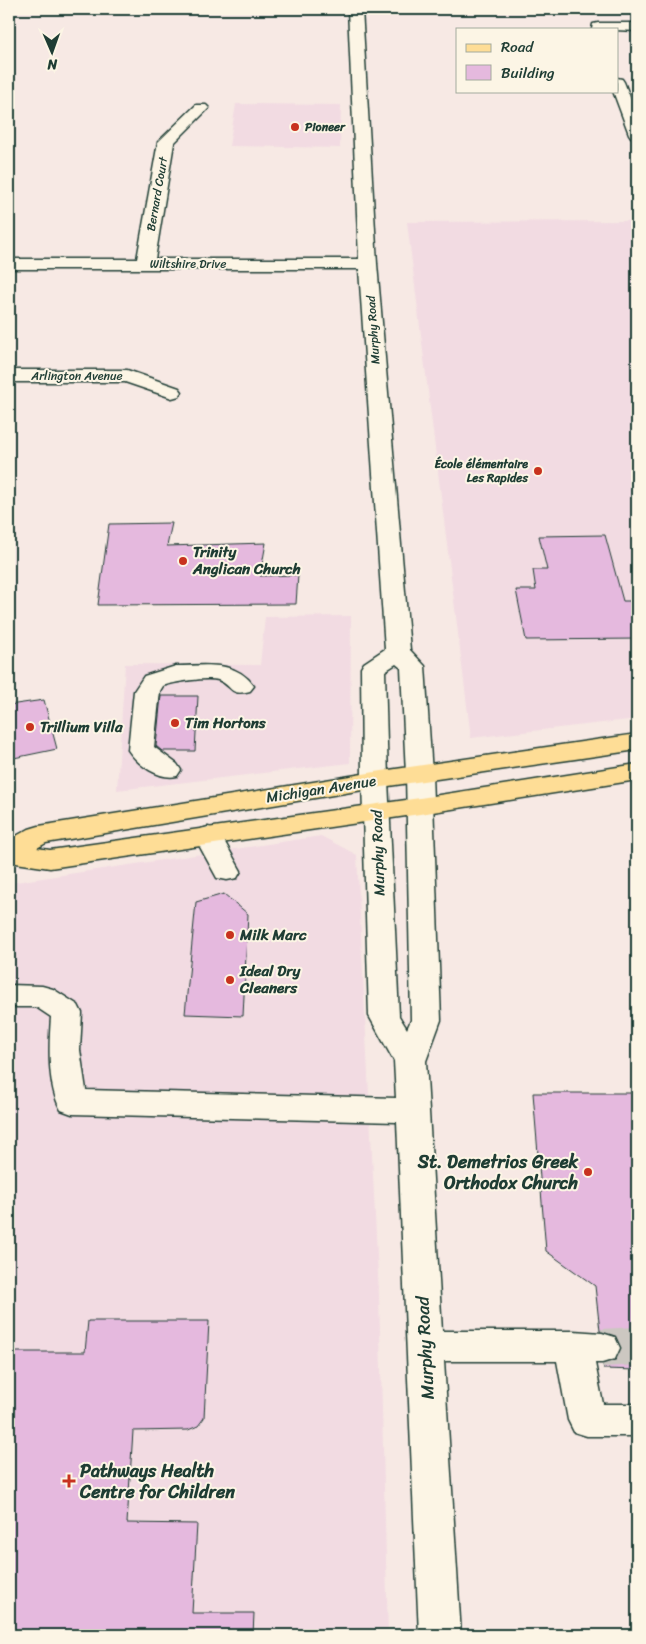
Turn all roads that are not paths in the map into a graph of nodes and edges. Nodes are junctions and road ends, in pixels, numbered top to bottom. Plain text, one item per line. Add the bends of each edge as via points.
1 (354, 9) edge
2 (597, 25) edge
3 (637, 28) edge
4 (618, 85) edge
5 (201, 108) dead end
6 (637, 134) edge
7 (9, 264) edge
8 (145, 264) junction
9 (368, 264) junction
10 (9, 376) edge
11 (172, 392) dead end
12 (398, 652) junction
13 (241, 686) dead end
14 (637, 742) edge
15 (168, 770) dead end
16 (637, 772) edge
17 (419, 774) junction
18 (374, 780) junction
19 (420, 806) junction
20 (377, 812) junction
21 (208, 836) junction
22 (9, 853) edge
23 (227, 870) dead end
24 (9, 996) edge
25 (410, 1061) junction
26 (413, 1110) junction
27 (425, 1346) junction
28 (637, 1420) edge
29 (440, 1635) edge

1 - 9 street, Murphy Road
2 - 3 street
4 - 6 street
5 - 8 street, Bernard Court via 166,142
7 - 8 street, Wiltshire Drive
8 - 9 street, Wiltshire Drive
9 - 12 street, Murphy Road
10 - 11 street, Arlington Avenue via 127,376
12 - 17 street, Murphy Road via 413,666
12 - 18 street, Murphy Road via 373,668
13 - 15 street via 224,673 176,673 153,681 147,691 141,750
14 - 17 main road, Michigan Avenue
16 - 19 main road, Michigan Avenue
17 - 18 main road, Michigan Avenue
17 - 19 street, Murphy Road
18 - 20 street, Murphy Road
18 - 22 main road, Michigan Avenue via 39,835
19 - 20 main road, Michigan Avenue
19 - 25 street, Murphy Road via 426,1020
20 - 21 main road, Michigan Avenue
20 - 25 street, Murphy Road via 384,1016
21 - 22 main road, Michigan Avenue via 50,859
21 - 23 street
24 - 26 street via 42,997 67,1013 64,1050 72,1102
25 - 26 street, Murphy Road
26 - 27 street, Murphy Road
27 - 28 street via 587,1347 588,1420
27 - 29 street, Murphy Road

